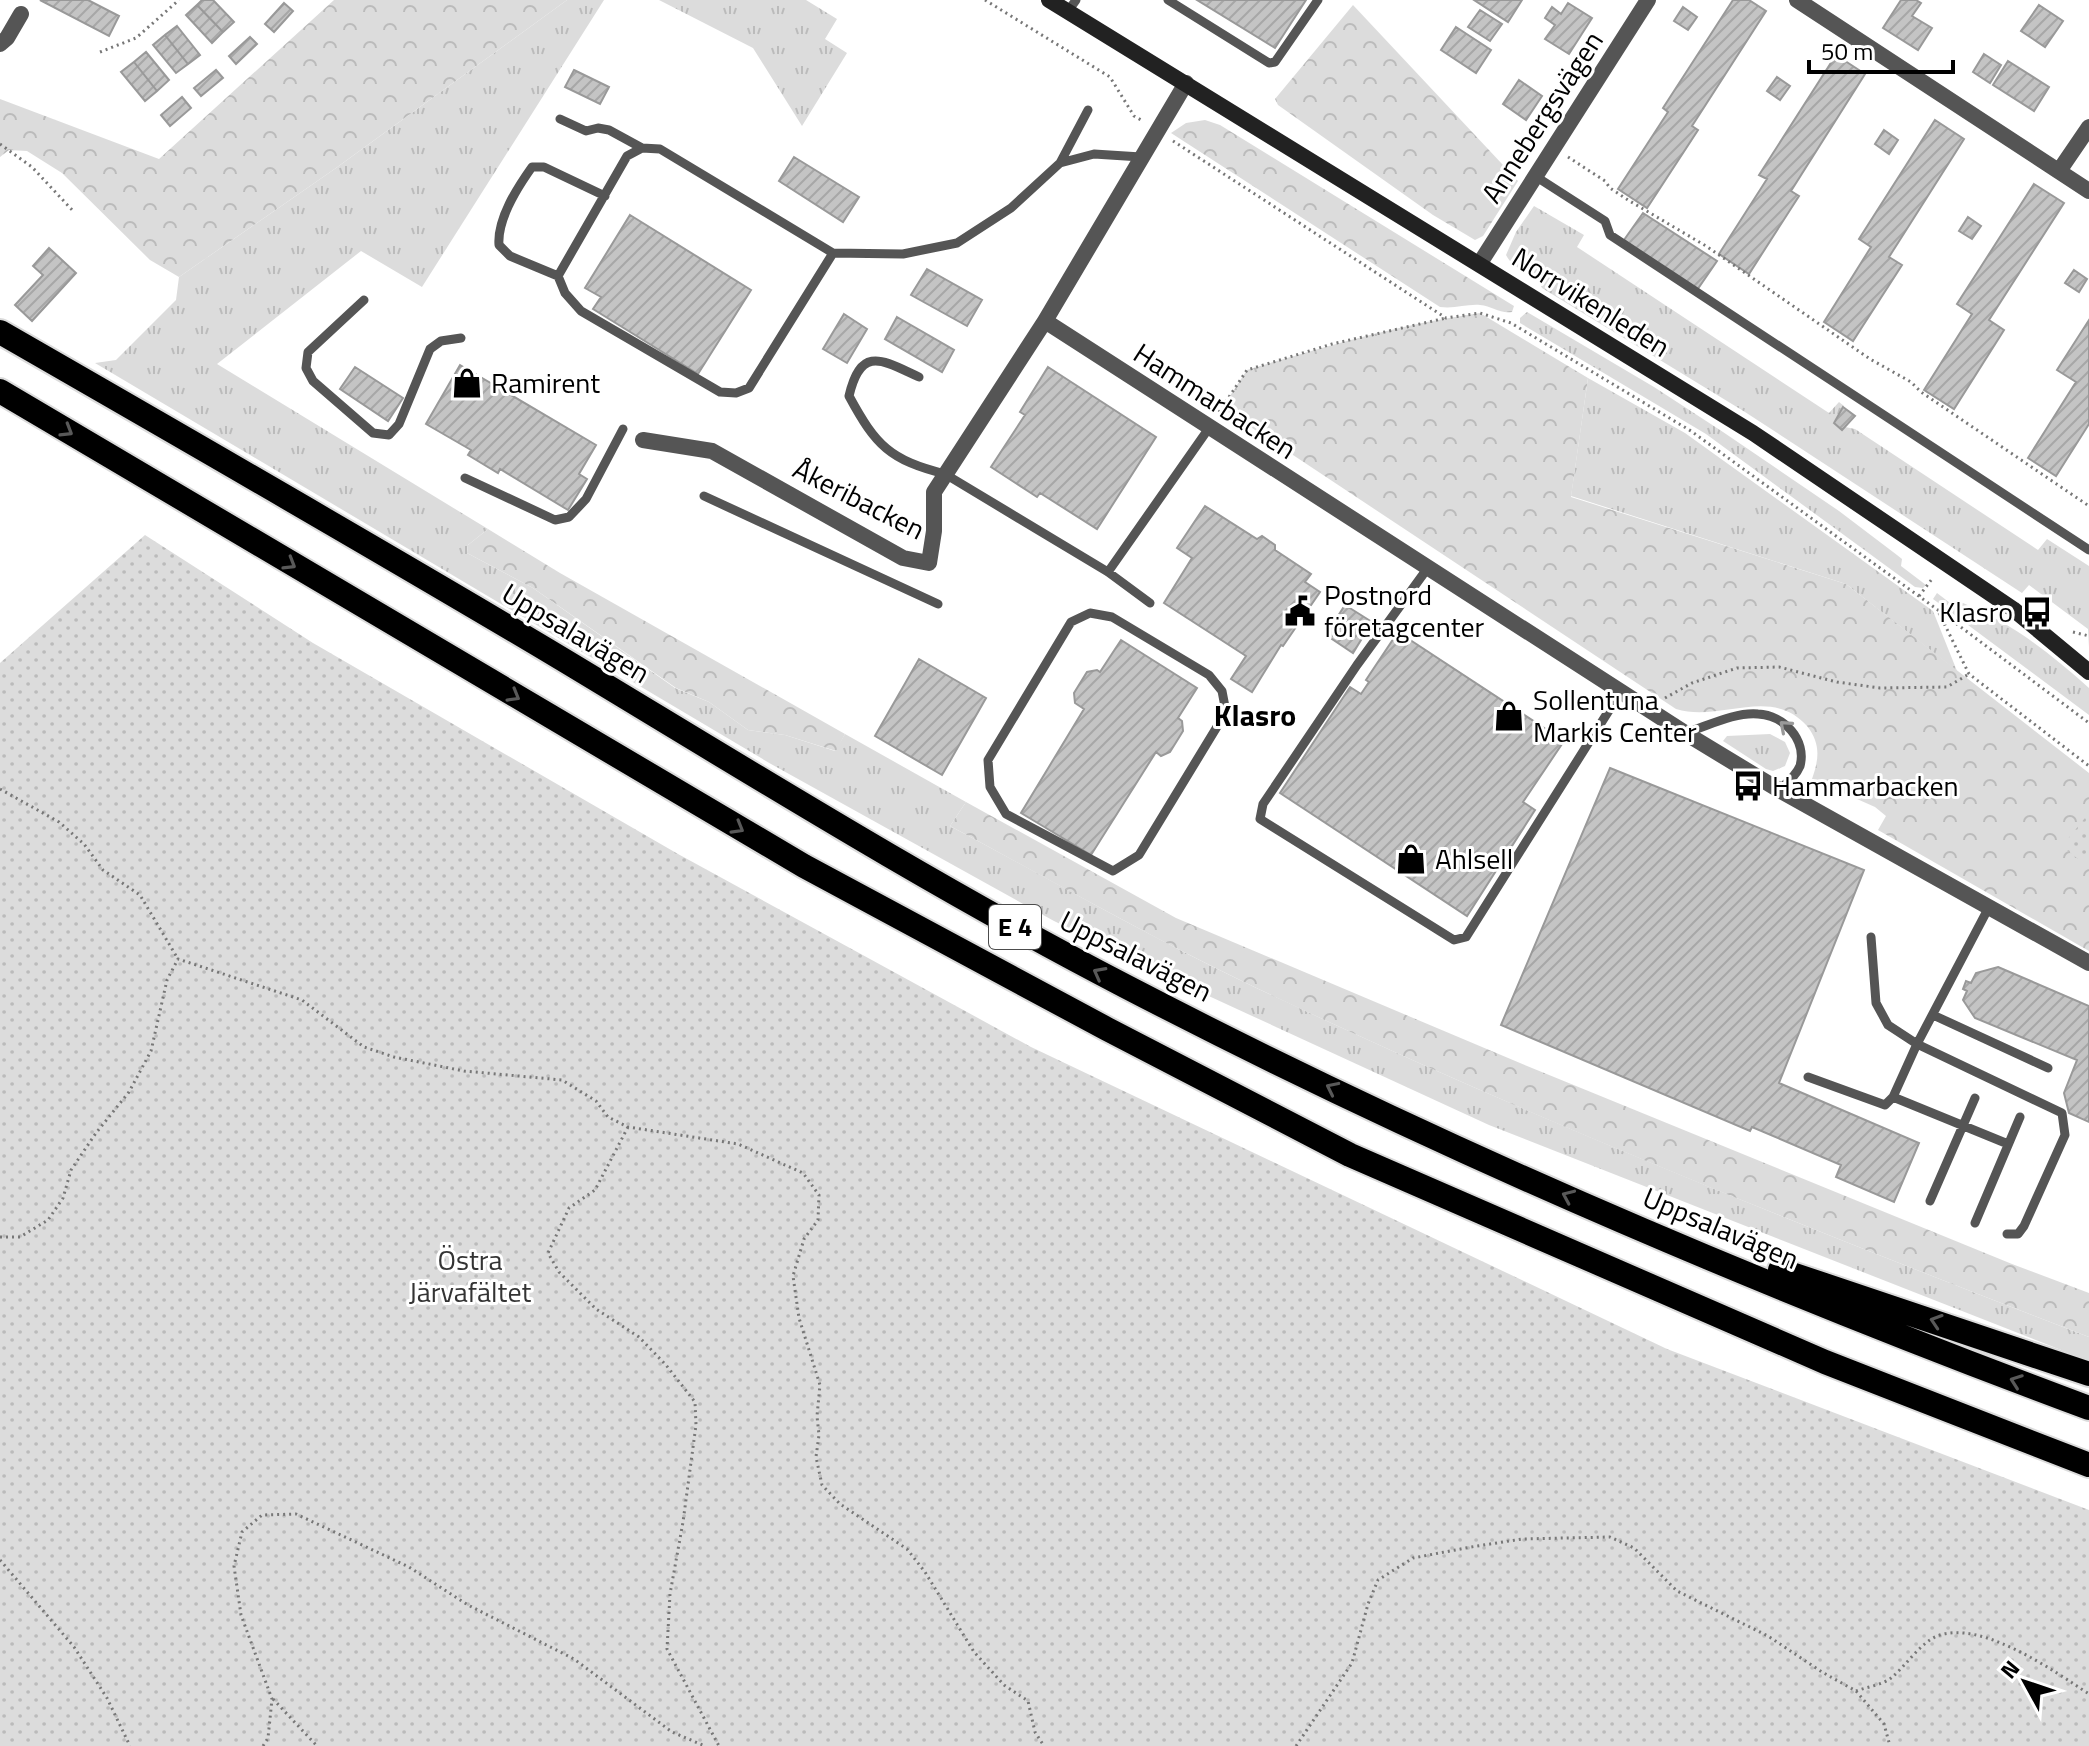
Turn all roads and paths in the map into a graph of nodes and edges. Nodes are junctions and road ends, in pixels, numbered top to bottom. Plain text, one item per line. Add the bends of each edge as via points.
1 (179, 0) edge
2 (985, 0) edge
3 (1049, 0) edge
4 (1168, 0) edge
5 (1318, 0) edge
6 (1648, 0) edge
7 (1797, 0) edge
8 (1072, 6) edge
9 (21, 14) dead end
10 (0, 44) edge
11 (100, 52) dead end
12 (1186, 83) junction
13 (1088, 110) dead end
14 (560, 119) dead end
15 (2089, 127) edge
16 (1157, 130) junction
17 (0, 144) edge
18 (1552, 147) junction
19 (642, 148) junction
20 (1141, 157) junction
21 (1060, 163) junction
22 (2059, 171) junction
23 (1535, 176) junction
24 (2089, 191) edge
25 (605, 196) junction
26 (74, 212) dead end
27 (833, 253) junction
28 (1480, 263) junction
29 (558, 276) junction
30 (364, 300) dead end
31 (1446, 318) junction
32 (1045, 321) junction
33 (0, 332) edge
34 (461, 338) dead end
35 (919, 377) dead end
36 (0, 391) edge
37 (1209, 428) junction
38 (623, 429) dead end
39 (643, 440) dead end
40 (945, 474) junction
41 (465, 478) dead end
42 (704, 496) dead end
43 (2089, 506) edge
44 (2089, 550) edge
45 (1427, 569) junction
46 (1108, 572) junction
47 (1932, 579) dead end
48 (1919, 596) junction
49 (1150, 603) dead end
50 (938, 604) dead end
51 (1938, 610) junction
52 (2073, 632) dead end
53 (2089, 636) edge
54 (2089, 672) edge
55 (1969, 674) junction
56 (1032, 688) joint
57 (1620, 693) junction
58 (1647, 709) junction
59 (2089, 723) edge
60 (1685, 733) junction
61 (2089, 766) edge
62 (0, 789) edge
63 (1779, 790) junction
64 (1989, 907) junction
65 (1871, 937) dead end
66 (178, 959) junction
67 (2089, 963) edge
68 (1933, 1015) junction
69 (1917, 1044) junction
70 (2048, 1068) dead end
71 (1808, 1077) dead end
72 (1893, 1097) junction
73 (1975, 1098) dead end
74 (2020, 1117) dead end
75 (1963, 1126) junction
76 (628, 1127) junction
77 (2008, 1144) junction
78 (1930, 1201) dead end
79 (1610, 1215) junction
80 (1975, 1223) dead end
81 (2007, 1234) dead end
82 (0, 1237) edge
83 (2089, 1374) edge
84 (2089, 1408) edge
85 (2089, 1465) edge
86 (0, 1560) edge
87 (1856, 1691) junction
88 (2089, 1694) edge
89 (272, 1699) junction
90 (130, 1746) edge
91 (263, 1746) edge
92 (317, 1746) edge
93 (705, 1746) edge
94 (719, 1746) edge
95 (1044, 1746) edge
96 (1296, 1746) edge
97 (1890, 1746) edge

1 - 11 path via 136,38
2 - 16 path via 1110,77 1134,116
3 - 8 main road, Norrvikenleden
4 - 5 lane via 1269,63 1275,62
6 - 18 street, Annebergsvägen
7 - 22 street
8 - 12 main road, Norrvikenleden
9 - 10 street
12 - 16 street
12 - 28 main road, Norrvikenleden
13 - 21 lane
14 - 19 lane via 586,131 609,130
15 - 22 street
16 - 20 street
16 - 31 path
17 - 26 path via 32,167
18 - 23 street, Annebergsvägen
18 - 43 path via 1911,382
19 - 25 lane via 627,156
19 - 27 lane via 660,149
20 - 21 lane via 1094,154
20 - 32 street
21 - 27 lane via 1011,208 957,243 903,254
22 - 24 street
23 - 28 street, Annebergsvägen
23 - 44 lane via 1605,221 1610,235
25 - 29 lane
25 - 29 lane via 544,167 532,167 522,181 498,231 499,245 510,256
27 - 29 lane via 749,388 736,393 720,392 581,311
28 - 54 main road, Norrvikenleden via 1753,433 2013,609
30 - 34 lane via 308,352 306,368 313,381 373,433 389,435 399,424 430,349
31 - 37 path via 1247,370
31 - 48 path via 1480,313 1511,323 1691,431
32 - 37 street, Hammarbacken
32 - 40 street, Åkeribacken
79 -> 33 highway, Uppsalavägen / E 4 via 1422,1133 1126,987 990,913 372,545
35 - 40 lane via 883,360 866,362 855,373 849,396 864,424 891,455
36 -> 85 highway, E 4 via 804,866 1350,1155 1825,1362
37 - 45 street, Hammarbacken
37 - 46 lane
38 - 41 lane via 586,499 569,517 555,520
39 - 40 street, Åkeribacken via 712,451 903,558 929,563 934,492
40 - 46 lane
42 - 50 lane
45 - 57 street, Hammarbacken
45 - 57 lane via 1263,804 1260,819 1454,940 1466,937
46 - 49 lane
47 - 48 path
48 - 51 path
51 - 55 path
51 - 59 path
52 - 53 path
55 - 58 path via 1947,687 1880,688 1779,667 1737,668 1692,683
55 - 61 path
56 - 56 lane via 988,760 990,787 1006,814 1113,871 1139,855 1226,712 1222,691 1209,675 1112,617 1090,613 1071,622
57 - 58 street, Hammarbacken
58 - 60 street, Hammarbacken
60 - 63 street, Hammarbacken
63 -> 60 lane via 1799,767 1801,752 1784,722 1760,714 1741,715
62 - 66 path via 59,822 103,870 140,895
63 - 64 street, Hammarbacken
64 - 67 street, Hammarbacken
64 - 68 lane
65 - 69 lane via 1876,1003 1888,1025
66 - 76 path via 302,1000 364,1047 394,1057 464,1071 562,1080
66 - 82 path via 167,980 151,1051 129,1092 71,1170 63,1198 48,1220 20,1237
68 - 69 lane
68 - 70 lane
69 - 72 lane
69 - 81 lane via 2062,1113 2065,1135 2024,1226 2018,1234
71 - 72 lane via 1885,1105
72 - 75 lane
73 - 75 lane
74 - 77 lane
75 - 77 lane
75 - 78 lane
76 - 94 path via 595,1190 569,1208 548,1253 559,1272 596,1309 639,1337 695,1402 667,1649
76 - 95 path via 738,1144 803,1173 819,1195 818,1220 804,1239 793,1276 799,1318 820,1385 816,1457 822,1485 840,1504 907,1549 974,1652 1004,1685 1028,1701
77 - 80 lane
83 -> 79 highway
84 -> 79 highway, Uppsalavägen / E 4 via 1928,1348
86 - 90 path via 74,1647
87 - 88 path via 1888,1680 1936,1637 1956,1634 1982,1635
87 - 96 path via 1768,1636 1677,1591 1634,1548 1610,1537 1522,1539 1413,1558 1378,1580 1352,1663
87 - 97 path via 1884,1724
89 - 91 path
89 - 92 path
89 - 93 path via 241,1615 234,1566 242,1532 262,1515 296,1514 409,1567 468,1605 574,1659 672,1732

